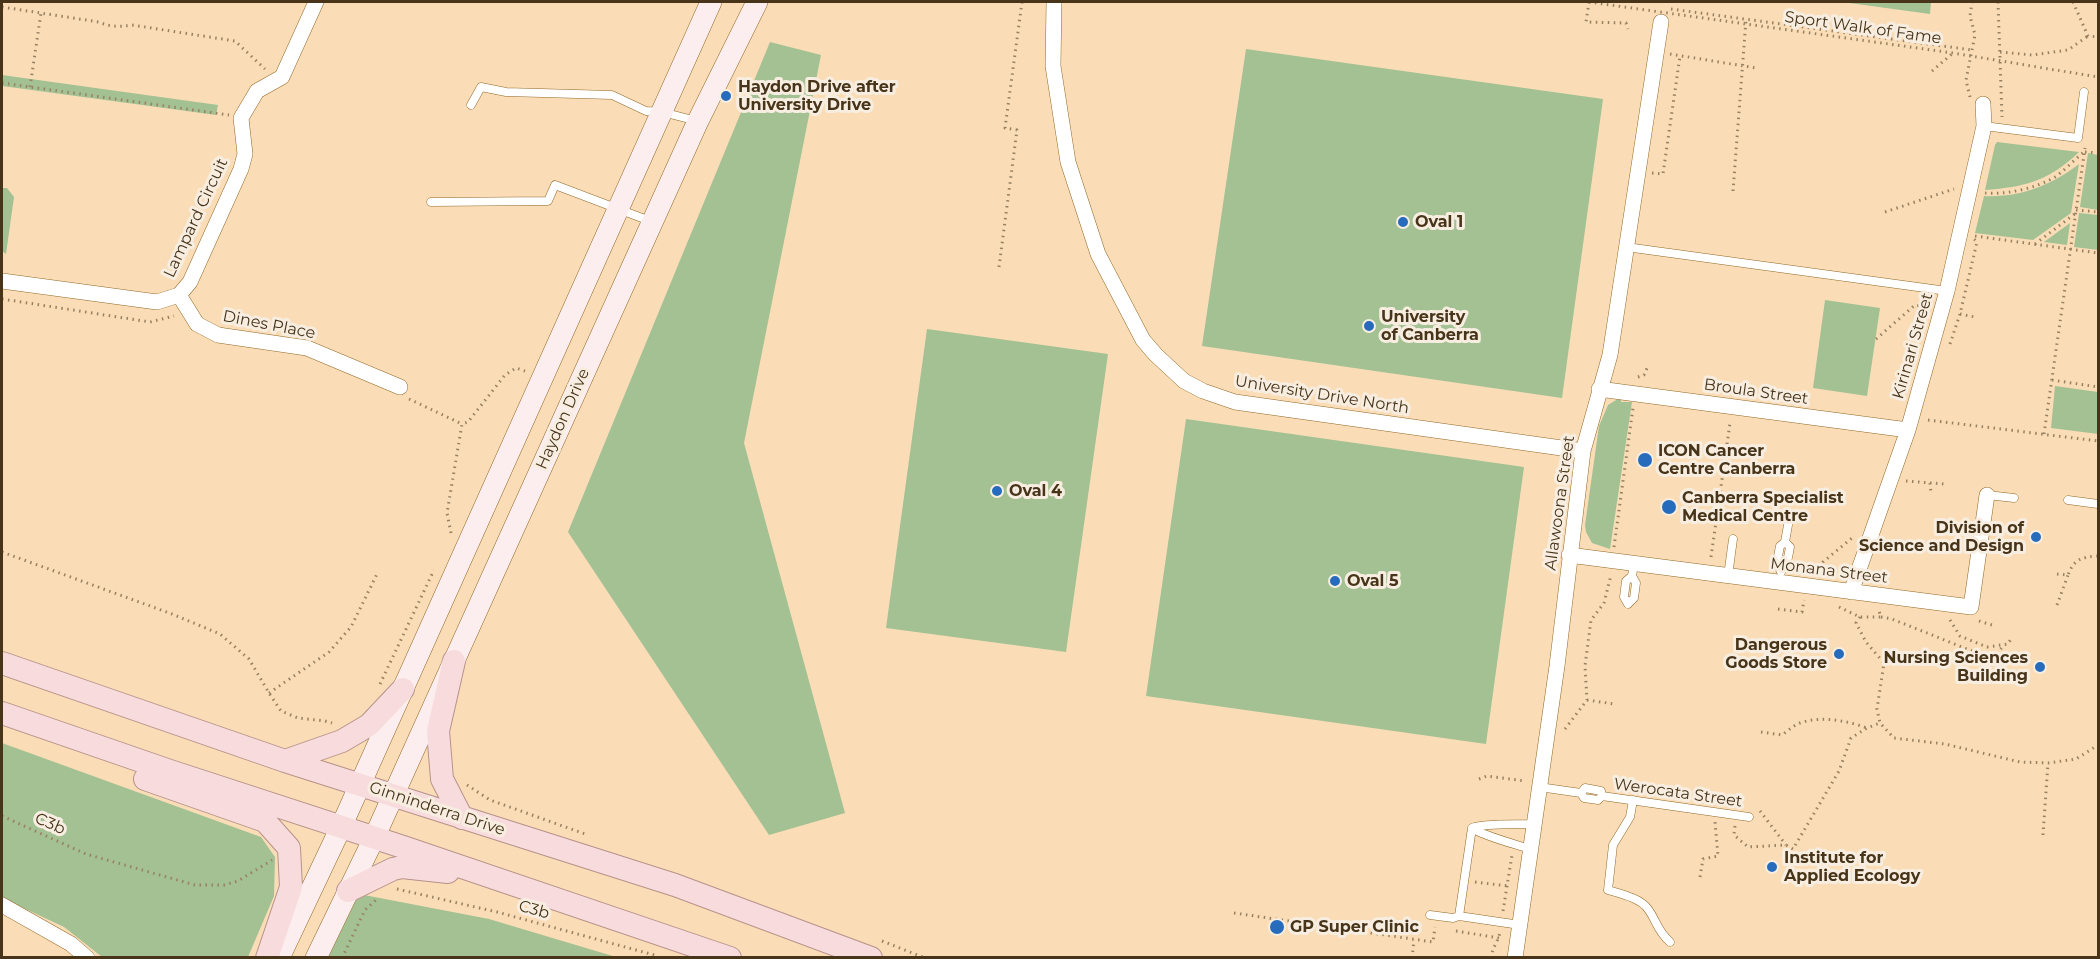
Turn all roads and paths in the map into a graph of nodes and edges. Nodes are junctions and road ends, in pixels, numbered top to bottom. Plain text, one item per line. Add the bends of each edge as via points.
1 (316, 2) edge
2 (711, 2) edge
3 (757, 2) edge
4 (1022, 2) edge
5 (1054, 2) edge
6 (1589, 2) edge
7 (1972, 2) edge
8 (1998, 2) edge
9 (2073, 2) edge
10 (2, 8) edge
11 (41, 13) junction
12 (1662, 15) joint
13 (1746, 20) junction
14 (1628, 29) dead end
15 (2088, 36) junction
16 (2098, 37) edge
17 (1972, 50) junction
18 (1656, 52) junction
19 (2000, 52) junction
20 (1953, 53) junction
21 (1680, 56) junction
22 (1743, 66) junction
23 (1756, 68) dead end
24 (1932, 71) dead end
25 (270, 75) dead end
26 (2098, 77) edge
27 (2, 83) edge
28 (30, 87) junction
29 (2084, 92) dead end
30 (1976, 101) joint
31 (471, 105) dead end
32 (662, 112) junction
33 (231, 115) dead end
34 (2002, 117) dead end
35 (698, 121) junction
36 (1984, 126) junction
37 (2078, 138) junction
38 (2085, 152) junction
39 (2098, 153) edge
40 (1651, 173) dead end
41 (1733, 191) dead end
42 (1980, 193) dead end
43 (1954, 199) dead end
44 (431, 202) dead end
45 (618, 209) junction
46 (2076, 211) junction
47 (1885, 212) dead end
48 (2098, 212) edge
49 (652, 222) junction
50 (1970, 236) dead end
51 (2035, 244) junction
52 (1626, 247) junction
53 (2071, 249) junction
54 (2098, 253) edge
55 (999, 267) dead end
56 (2, 281) edge
57 (1941, 290) junction
58 (178, 295) junction
59 (2, 299) edge
60 (190, 312) junction
61 (1960, 314) dead end
62 (1975, 317) dead end
63 (1876, 339) dead end
64 (525, 371) dead end
65 (2052, 380) junction
66 (400, 387) joint
67 (2098, 387) edge
68 (1599, 389) junction
69 (1634, 400) dead end
70 (1925, 419) dead end
71 (1718, 422) dead end
72 (462, 424) junction
73 (1908, 430) junction
74 (2044, 434) junction
75 (2098, 441) edge
76 (1583, 451) junction
77 (1909, 472) dead end
78 (1930, 483) junction
79 (1944, 484) dead end
80 (1931, 493) dead end
81 (1987, 495) joint
82 (2014, 498) dead end
83 (2068, 500) dead end
84 (2098, 504) edge
85 (1788, 525) dead end
86 (451, 533) dead end
87 (1857, 534) dead end
88 (1733, 539) dead end
89 (1614, 545) dead end
90 (2, 552) edge
91 (1569, 555) junction
92 (2098, 556) edge
93 (1711, 559) dead end
94 (436, 564) dead end
95 (378, 572) dead end
96 (1816, 574) dead end
97 (2057, 574) dead end
98 (2068, 575) junction
99 (1728, 576) junction
100 (1780, 576) junction
101 (1610, 582) dead end
102 (1851, 592) junction
103 (1830, 603) dead end
104 (2057, 605) dead end
105 (1778, 609) dead end
106 (1802, 612) dead end
107 (1946, 613) dead end
108 (1881, 617) dead end
109 (2011, 639) dead end
110 (2004, 645) junction
111 (454, 661) junction
112 (2, 663) edge
113 (378, 688) dead end
114 (403, 689) junction
115 (269, 693) junction
116 (1587, 700) junction
117 (1614, 704) dead end
118 (2, 713) edge
119 (2, 722) edge
120 (1880, 723) junction
121 (333, 724) dead end
122 (1867, 728) junction
123 (1562, 732) dead end
124 (1761, 732) dead end
125 (2098, 745) edge
126 (285, 761) junction
127 (2048, 763) junction
128 (1479, 779) dead end
129 (360, 785) junction
130 (1539, 785) junction
131 (393, 796) junction
132 (1633, 800) junction
133 (1761, 811) dead end
134 (1714, 812) junction
135 (1736, 815) junction
136 (2, 816) edge
137 (1749, 816) dead end
138 (462, 818) junction
139 (1534, 824) junction
140 (341, 827) junction
141 (1472, 828) junction
142 (2043, 835) dead end
143 (374, 838) junction
144 (1786, 845) junction
145 (1530, 849) junction
146 (260, 868) dead end
147 (1465, 876) junction
148 (488, 877) junction
149 (1700, 877) dead end
150 (395, 888) dead end
151 (1525, 889) junction
152 (348, 891) junction
153 (378, 898) dead end
154 (2, 905) edge
155 (1234, 913) dead end
156 (1430, 915) dead end
157 (1460, 916) junction
158 (1520, 925) junction
159 (1414, 940) junction
160 (1670, 942) dead end
161 (87, 957) edge
162 (267, 957) edge
163 (279, 957) edge
164 (316, 957) edge
165 (342, 957) edge
166 (665, 957) edge
167 (730, 957) edge
168 (871, 957) edge
169 (1412, 957) edge
170 (1491, 957) edge
171 (1515, 957) edge

1 - 58 street, Lampard Circuit via 282,77 257,91 241,118 245,154 241,170 190,282
2 - 32 main road
3 - 35 main road, Haydon Drive
4 - 55 path via 1005,128 1017,130
5 - 76 street, University Drive North via 1053,66 1068,162 1098,254 1143,340 1184,381 1235,402
6 - 14 path via 1586,22 1626,23
6 - 20 path, Sport Walk of Fame, bridge
7 - 17 path
8 - 19 path
9 - 15 path
10 - 11 path
11 - 25 path via 235,41
11 - 28 path
12 - 13 path
12 - 18 street, Allawoona Street
13 - 17 path
13 - 22 path
15 - 16 path
15 - 19 path via 2068,50 2032,55
17 - 30 path via 1966,80
18 - 21 path
18 - 52 street, Allawoona Street
19 - 34 path
20 - 24 path
20 - 26 path, Sport Walk of Fame, bridge
21 - 22 path
21 - 40 path via 1663,174
22 - 23 path
22 - 41 path
27 - 28 path
28 - 33 path
29 - 37 lane
30 - 36 street, Kirinari Street
31 - 32 lane via 481,87 506,92 612,95 645,111
32 - 35 lane
32 - 45 main road
35 - 49 main road, Haydon Drive
36 - 37 lane
36 - 57 street, Kirinari Street
37 - 38 path
38 - 39 path
38 - 42 path via 2054,177 2033,186
38 - 46 path
43 - 47 path via 1956,189
44 - 45 lane via 548,201 555,185
45 - 49 lane
45 - 114 main road
46 - 48 path
46 - 51 path
46 - 53 path
49 - 111 main road, Haydon Drive
50 - 51 path
51 - 53 path
52 - 57 lane
52 - 68 street, Allawoona Street via 1610,356
53 - 54 path
53 - 65 path
56 - 58 street, Lampard Circuit via 157,302
57 - 63 path via 1929,307 1915,305
57 - 73 street, Kirinari Street
58 - 60 street, Dines Place
59 - 60 path via 150,322
60 - 66 street, Dines Place via 197,324 218,335 307,348
61 - 62 path
64 - 72 path via 516,368 505,375 468,422
65 - 67 path
65 - 74 path
66 - 72 path via 401,396
68 - 73 street, Broula Street
68 - 76 street, Allawoona Street
69 - 89 path
70 - 74 path
71 - 93 path via 1730,423
72 - 86 path via 447,513
73 - 102 street, Kirinari Street
74 - 75 path
76 - 91 street, Allawoona Street
77 - 78 path via 1906,482
78 - 79 path
78 - 80 path
81 - 82 lane
81 - 102 street, Monana Street via 1971,607
83 - 84 lane
85 - 100 lane via 1785,542 1779,546
87 - 96 path via 1823,562
88 - 99 lane
90 - 115 path via 220,634 249,660
91 - 99 street, Monana Street via 1633,570
91 - 130 street, Allawoona Street
92 - 98 path via 2072,564
94 - 113 path
95 - 115 path via 351,627 328,652
97 - 98 path
98 - 104 path
99 - 100 street, Monana Street
100 - 102 street, Monana Street
101 - 116 path via 1604,603 1591,620 1585,666
103 - 120 path via 1860,617 1856,623 1884,663
105 - 106 path
107 - 110 path via 1959,636 1987,647
108 - 110 path via 1992,659
109 - 110 path
111 - 131 main road, Haydon Drive
111 - 138 main road via 438,731 442,779
112 - 126 main road, Ginninderra Drive
114 - 126 main road via 369,725 342,741
114 - 129 main road
115 - 121 path via 281,711
116 - 117 path
116 - 123 path
118 - 140 main road
119 - 162 main road via 66,752 265,821 289,848 291,887
120 - 122 path
120 - 127 path via 1894,738 1945,744 2020,762
122 - 124 path via 1816,720 1802,722 1782,735
122 - 144 path via 1851,738 1839,771 1793,849
125 - 127 path via 2076,759
126 - 129 main road, Ginninderra Drive
127 - 142 path
128 - 130 path via 1487,776
129 - 131 main road, Ginninderra Drive
129 - 140 main road
130 - 132 lane, Werocata Street via 1581,793 1584,798
130 - 139 street, Allawoona Street
131 - 138 main road, Ginninderra Drive
131 - 143 main road, Haydon Drive
132 - 134 lane, Werocata Street
132 - 160 lane via 1630,817 1613,845 1608,890 1637,900 1647,908
133 - 144 path
134 - 135 lane, Werocata Street
134 - 149 path via 1718,856 1702,859
135 - 137 lane, Werocata Street
135 - 144 path via 1734,835 1748,847
136 - 146 path, C3b via 86,854 195,885 224,885
138 - 168 main road, Ginninderra Drive via 675,885
139 - 141 lane via 1480,824
139 - 145 street, Allawoona Street
140 - 143 main road
140 - 163 main road
141 - 145 lane
141 - 147 lane
143 - 148 main road
143 - 152 main road, Haydon Drive
145 - 151 street, Allawoona Street
147 - 151 path
147 - 157 lane
148 - 152 main road via 402,867
148 - 167 main road
150 - 166 path, C3b
151 - 158 street, Allawoona Street
152 - 164 main road, Haydon Drive
153 - 165 path via 365,910
154 - 161 street
155 - 159 path
156 - 157 lane
157 - 158 lane
158 - 171 street, Allawoona Street
159 - 169 path
159 - 170 path via 1433,942 1435,927 1498,940

